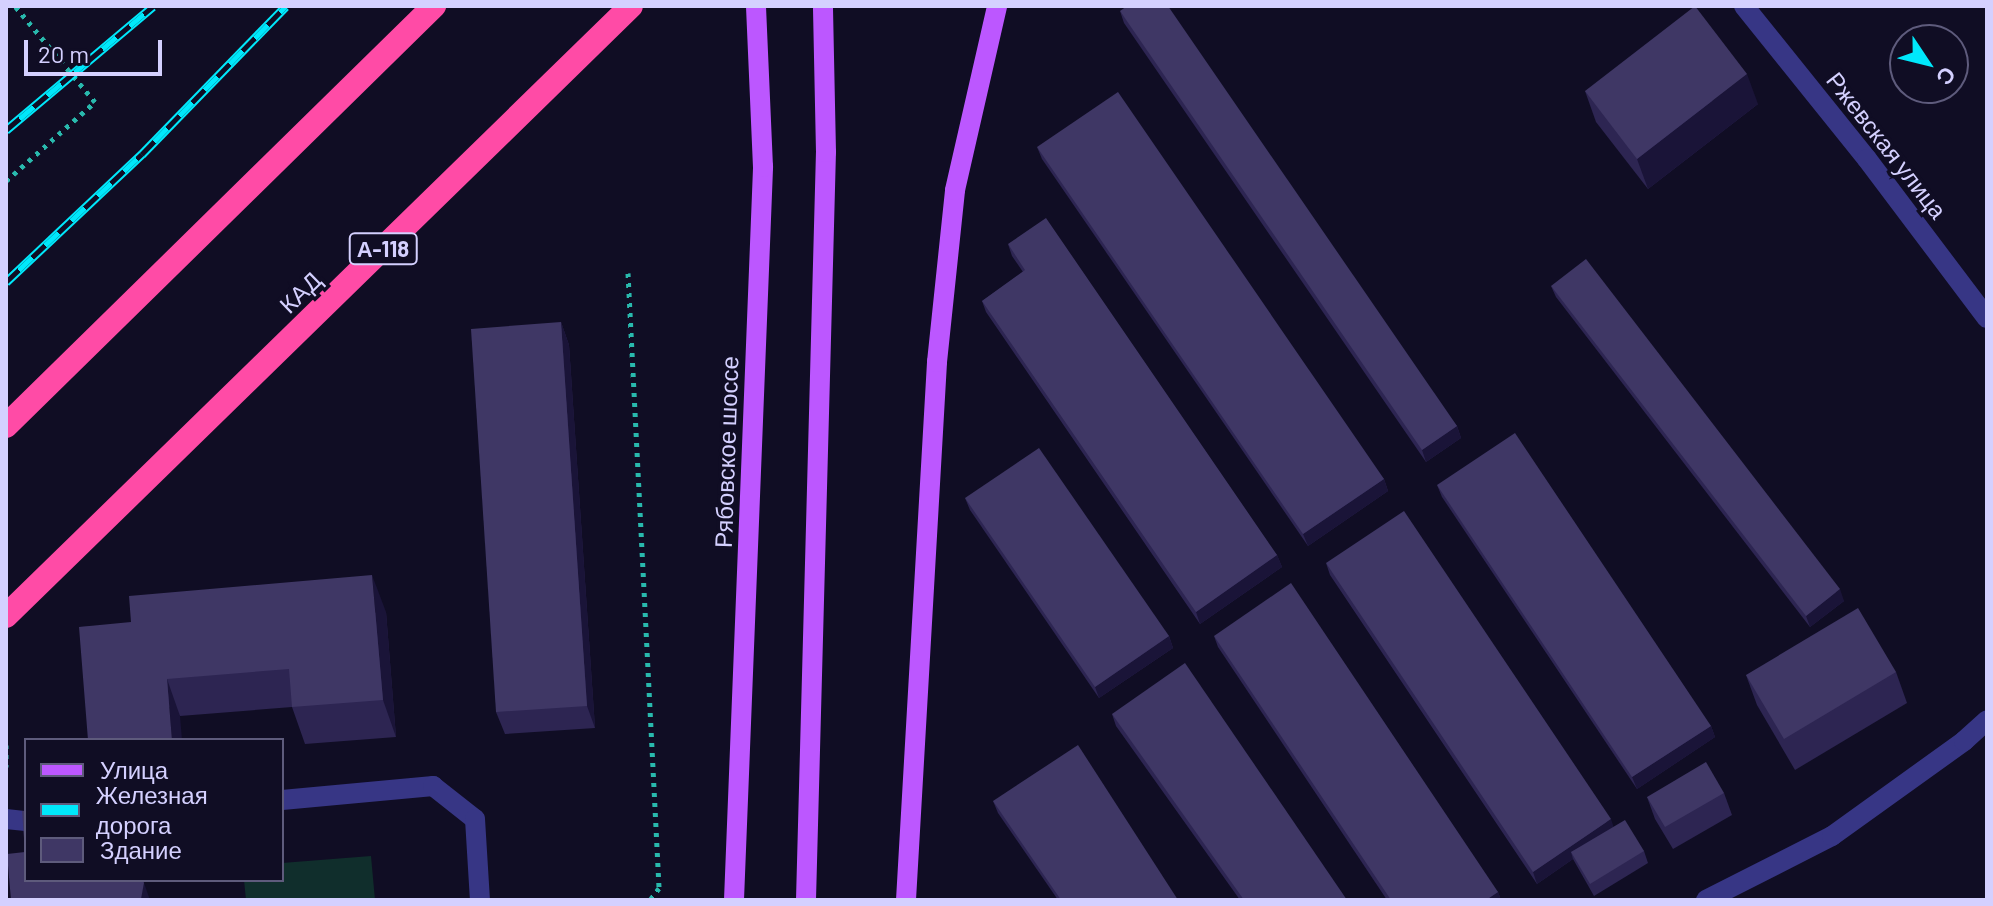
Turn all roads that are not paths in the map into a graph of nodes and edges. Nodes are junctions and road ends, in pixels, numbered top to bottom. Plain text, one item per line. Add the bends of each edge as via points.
1 (434, 6) edge
2 (631, 6) edge
3 (756, 6) edge
4 (823, 6) edge
5 (997, 6) edge
6 (1744, 6) edge
7 (1987, 318) edge
8 (6, 426) edge
9 (6, 616) edge
10 (1987, 720) edge
11 (284, 800) edge
12 (480, 900) edge
13 (734, 900) edge
14 (806, 900) edge
15 (906, 900) edge
16 (1706, 900) edge

1 - 8 highway
2 - 9 highway, КАД / А-118
3 - 13 main road, Рябовское шоссе via 763,167
4 - 14 main road via 826,152
5 - 15 main road via 955,190 937,362
6 - 7 street, Ржевская улица
10 - 16 street via 1832,836
11 - 12 street via 433,786 475,819

